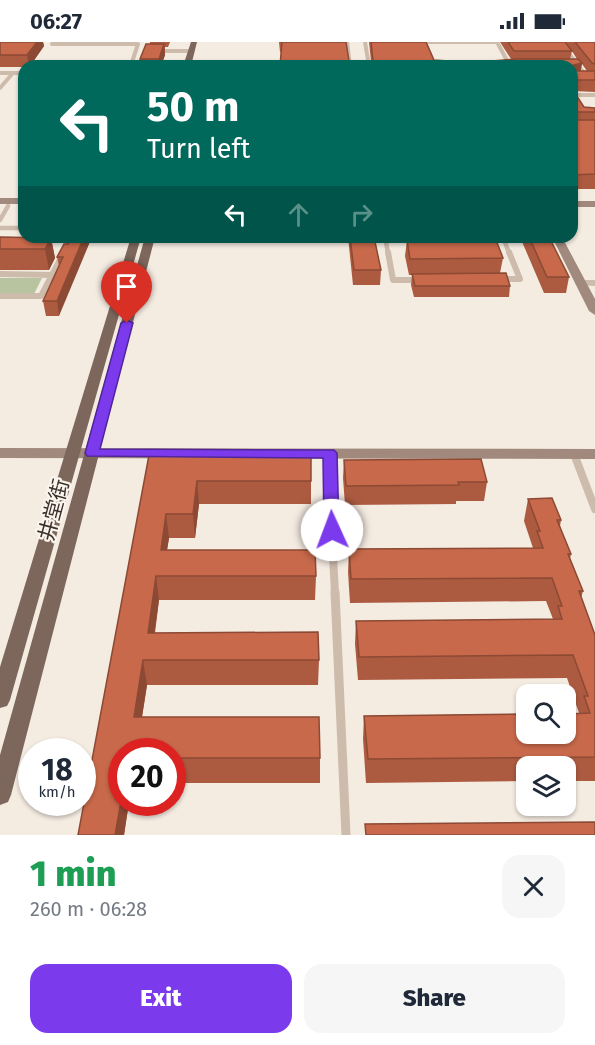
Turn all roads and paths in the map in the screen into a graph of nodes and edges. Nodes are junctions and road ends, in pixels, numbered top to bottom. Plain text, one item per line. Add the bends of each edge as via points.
1 (194, 42) edge
2 (203, 42) edge
3 (347, 42) edge
4 (365, 42) edge
5 (461, 42) edge
6 (560, 42) edge
7 (52, 44) dead end
8 (138, 46) junction
9 (148, 51) edge
10 (191, 51) junction
11 (189, 60) edge
12 (198, 60) edge
13 (349, 60) edge
14 (368, 60) edge
15 (432, 60) edge
16 (507, 60) edge
17 (574, 60) edge
18 (579, 66) edge
19 (0, 74) edge
20 (13, 74) junction
21 (18, 74) edge
22 (580, 79) edge
23 (588, 79) junction
24 (595, 79) edge
25 (0, 88) edge
26 (578, 95) edge
27 (595, 95) edge
28 (18, 202) edge
29 (3, 204) edge
30 (578, 204) edge
31 (595, 204) edge
32 (18, 206) edge
33 (578, 209) edge
34 (595, 209) edge
35 (0, 220) edge
36 (0, 228) edge
37 (18, 228) edge
38 (68, 243) edge
39 (134, 243) edge
40 (148, 243) edge
41 (386, 243) edge
42 (505, 243) edge
43 (560, 243) edge
44 (0, 274) edge
45 (53, 275) junction
46 (497, 279) edge
47 (428, 280) edge
48 (580, 283) junction
49 (595, 283) edge
50 (0, 296) edge
51 (595, 311) edge
52 (0, 453) edge
53 (73, 453) junction
54 (92, 453) junction
55 (330, 453) junction
56 (574, 454) junction
57 (595, 454) edge
58 (595, 509) edge
59 (332, 530) junction
60 (333, 556) junction
61 (0, 700) edge
62 (0, 795) edge
63 (345, 835) edge

1 - 10 main road
2 - 12 main road
3 - 13 lane
4 - 14 lane
5 - 15 lane via 425,42
5 - 16 lane via 497,42
6 - 17 lane
7 - 8 lane
8 - 8 lane via 133,57 143,51
9 - 10 lane
10 - 11 main road
18 - 23 lane
19 - 20 street
20 - 21 street
20 - 25 lane
22 - 23 lane
23 - 24 lane
26 - 27 lane
28 - 29 street
29 - 32 street
29 - 35 lane
30 - 31 street
33 - 34 street
36 - 37 lane
38 - 45 lane
39 - 53 main road, 井堂街
40 - 54 main road, 井堂街
41 - 47 lane via 393,280
42 - 46 lane via 520,279
43 - 48 street
44 - 45 lane
45 - 50 lane via 41,296
48 - 49 street
48 - 51 street
52 - 53 street
53 - 54 street
53 - 61 main road, 井堂街
54 - 55 street
54 - 62 main road, 井堂街
55 - 56 street
55 - 59 lane
56 - 57 street
56 - 58 lane
59 - 60 lane via 348,536 351,545 345,553
59 - 60 lane via 317,534 313,547 321,554
60 - 63 lane

